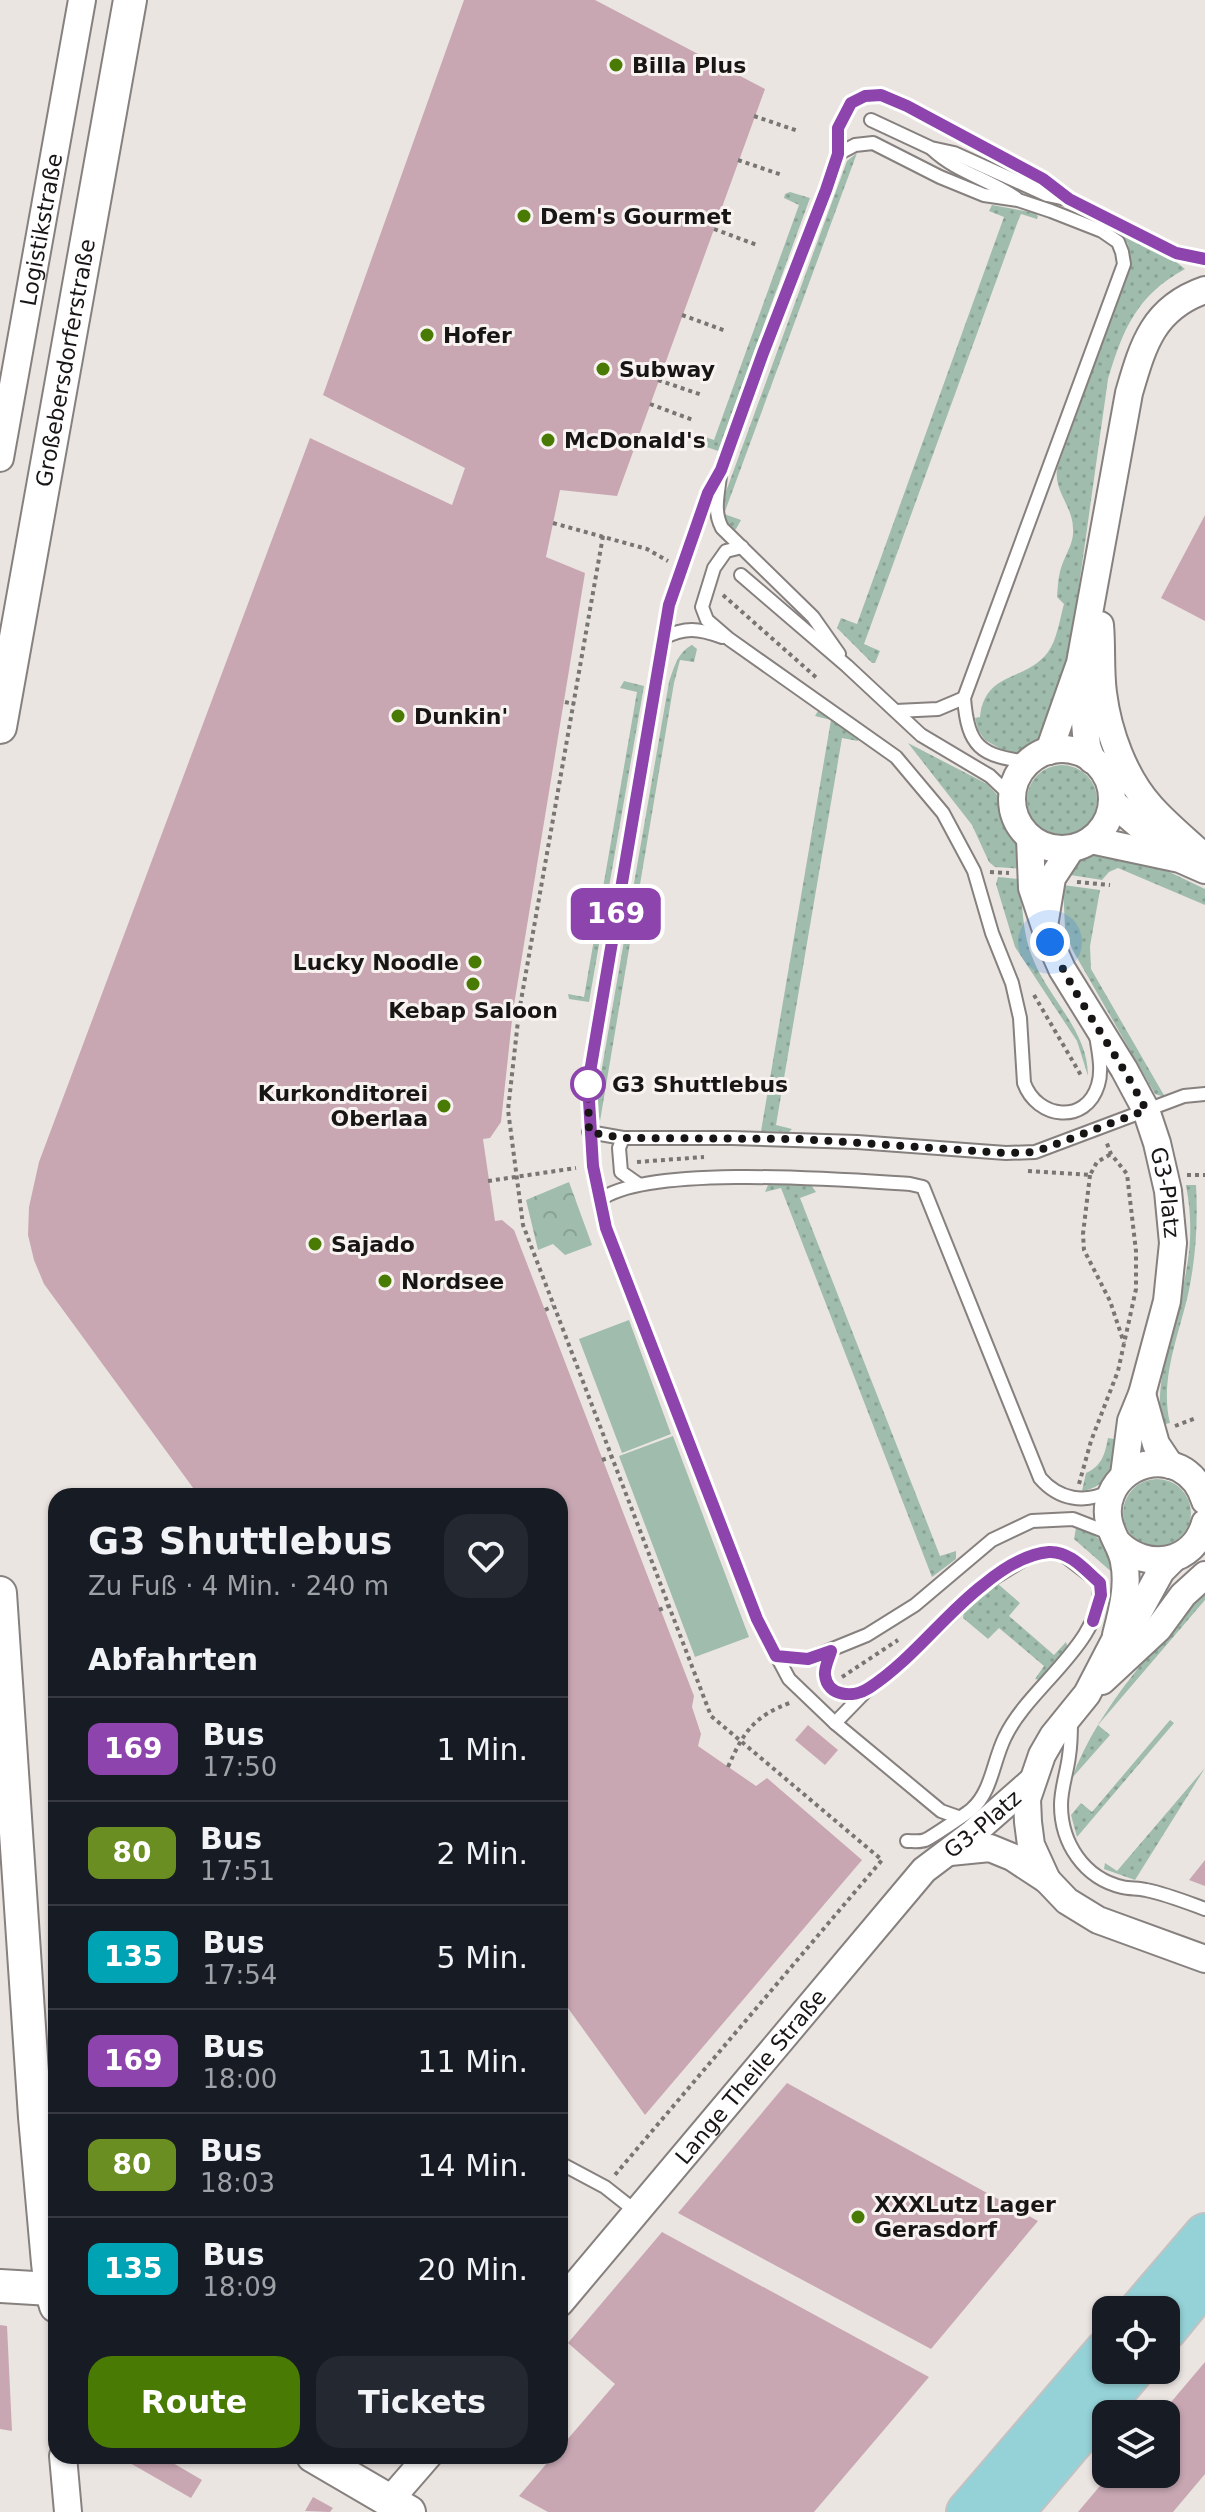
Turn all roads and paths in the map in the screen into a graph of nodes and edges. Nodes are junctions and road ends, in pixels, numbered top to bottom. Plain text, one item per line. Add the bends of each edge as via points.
1 (82, 0) edge
2 (130, 0) edge
3 (754, 116) dead end
4 (871, 120) dead end
5 (798, 131) dead end
6 (931, 148) junction
7 (838, 154) junction
8 (738, 160) dead end
9 (782, 175) dead end
10 (1069, 199) junction
11 (1018, 200) junction
12 (714, 229) dead end
13 (757, 245) dead end
14 (1205, 259) edge
15 (1205, 290) edge
16 (682, 315) dead end
17 (726, 331) dead end
18 (658, 380) dead end
19 (702, 395) dead end
20 (650, 404) dead end
21 (693, 420) dead end
22 (0, 458) edge
23 (721, 470) junction
24 (742, 547) junction
25 (741, 575) dead end
26 (1095, 579) junction
27 (663, 638) junction
28 (729, 639) junction
29 (1080, 663) junction
30 (847, 666) junction
31 (964, 698) junction
32 (565, 702) dead end
33 (574, 704) dead end
34 (896, 711) junction
35 (0, 727) edge
36 (1039, 756) junction
37 (1092, 760) junction
38 (1012, 797) junction
39 (1112, 802) junction
40 (1030, 838) junction
41 (1081, 844) junction
42 (1193, 859) edge
43 (1205, 870) edge
44 (535, 880) dead end
45 (542, 881) dead end
46 (1045, 920) junction
47 (1096, 1026) junction
48 (1205, 1094) edge
49 (1146, 1110) junction
50 (589, 1132) junction
51 (623, 1138) junction
52 (1090, 1175) dead end
53 (638, 1184) junction
54 (600, 1200) junction
55 (553, 1306) dead end
56 (545, 1310) dead end
57 (1125, 1346) dead end
58 (1142, 1394) junction
59 (611, 1457) dead end
60 (602, 1460) dead end
61 (1188, 1471) edge
62 (1119, 1482) junction
63 (1205, 1501) edge
64 (1205, 1523) edge
65 (1115, 1538) junction
66 (1172, 1560) junction
67 (1205, 1575) edge
68 (0, 1593) edge
69 (668, 1606) dead end
70 (659, 1610) dead end
71 (1114, 1642) junction
72 (831, 1651) junction
73 (776, 1656) junction
74 (867, 1690) junction
75 (1080, 1703) junction
76 (835, 1723) junction
77 (1031, 1782) junction
78 (958, 1817) junction
79 (907, 1841) dead end
80 (946, 1853) junction
81 (882, 1860) dead end
82 (1047, 1880) junction
83 (1205, 1909) edge
84 (1205, 1959) edge
85 (568, 2167) edge
86 (605, 2187) junction
87 (638, 2213) junction
88 (1205, 2234) edge
89 (48, 2246) edge
90 (1205, 2282) edge
91 (0, 2286) edge
92 (568, 2294) edge
93 (1152, 2296) edge
94 (48, 2297) edge
95 (1180, 2313) edge
96 (1092, 2366) edge
97 (1121, 2384) edge
98 (64, 2464) edge
99 (327, 2464) edge
100 (423, 2464) edge
101 (399, 2506) edge
102 (68, 2512) edge
103 (967, 2512) edge
104 (1013, 2512) edge

1 - 22 street, Logistikstraße
2 - 35 street, Großebersdorferstraße
3 - 5 path
4 - 6 lane
6 - 10 lane
6 - 11 lane via 947,163
7 - 10 lane via 838,128 851,103 881,95 963,134
7 - 11 lane via 873,143 984,195
7 - 23 lane
8 - 9 path
10 - 14 lane via 1176,253
11 - 31 lane via 1102,231 1118,242 1124,264
12 - 13 path
15 - 26 street via 1173,306 1155,324 1140,354
16 - 17 path
18 - 19 path
20 - 21 path
23 - 24 lane via 717,518
23 - 27 lane via 699,516
24 - 28 lane via 726,551 714,568 702,607 707,620
24 - 30 lane via 813,617
25 - 30 lane
26 - 29 street
26 - 42 street via 1104,696 1113,736 1128,773
27 - 28 lane via 680,629
27 - 50 lane via 588,1084
28 - 47 lane via 896,757 943,813 974,871 1012,983 1024,1083 1042,1108 1073,1111 1093,1096 1100,1079
29 - 36 street
29 - 37 street
30 - 34 lane
31 - 34 lane via 938,709
31 - 36 lane via 973,740 987,752 1001,758
32 - 33 path
34 - 38 lane via 921,735 990,776
36 - 37 street via 1071,750
36 - 38 street via 1019,773
37 - 39 street via 1107,778
38 - 40 street via 1018,823
39 - 41 street via 1108,819
39 - 42 street via 1133,822
40 - 41 street via 1043,846
40 - 46 street, G3-Platz via 1032,888
41 - 42 street
41 - 46 street, G3-Platz via 1052,878
42 - 43 street
44 - 45 path
46 - 47 street, G3-Platz via 1062,969
47 - 49 street, G3-Platz
48 - 49 lane
49 - 51 lane via 1035,1152 801,1139
49 - 58 street, G3-Platz via 1165,1175 1173,1243 1167,1301
50 - 51 lane
50 - 54 lane
51 - 53 lane via 621,1172
52 - 57 path via 1084,1250
53 - 54 lane
53 - 62 lane via 809,1179 923,1187 1040,1478 1050,1489 1076,1499 1102,1495
54 - 73 lane via 642,1323
55 - 56 path
58 - 61 street via 1156,1444
58 - 62 street, G3-Platz
59 - 60 path
61 - 62 street via 1152,1463 1138,1466
61 - 63 street
62 - 65 street, G3-Platz via 1108,1510
64 - 66 street, G3-Platz via 1195,1544
65 - 66 street via 1133,1556
65 - 71 street, G3-Platz via 1125,1581
65 - 72 lane via 1073,1519 1016,1527 992,1540 915,1605
66 - 71 street, G3-Platz
67 - 75 street via 1158,1629
68 - 89 street
69 - 70 path
71 - 75 street, G3-Platz
72 - 73 lane via 808,1659
72 - 74 lane via 824,1673 828,1685 853,1695
73 - 76 lane via 789,1679
74 - 76 lane
74 - 78 lane via 981,1586 1028,1557 1061,1553 1100,1583 1097,1609 1080,1641 1005,1736 987,1789
75 - 77 street, G3-Platz via 1047,1745
75 - 83 lane via 1061,1809 1066,1835 1085,1868 1101,1880
76 - 78 lane via 941,1811
77 - 80 street, G3-Platz
77 - 82 street, G3-Platz via 1031,1845
78 - 79 lane via 924,1841
80 - 82 street, G3-Platz via 990,1848
80 - 87 street, Lange Theile Straße via 924,1870 846,1960
81 - 86 path
82 - 84 street via 1067,1901 1098,1920
85 - 86 lane
86 - 87 lane
87 - 92 street, Lange Theile Straße
88 - 93 main road
90 - 95 main road
91 - 94 street
96 - 103 main road
97 - 104 main road
98 - 102 street
99 - 101 street
100 - 101 street

